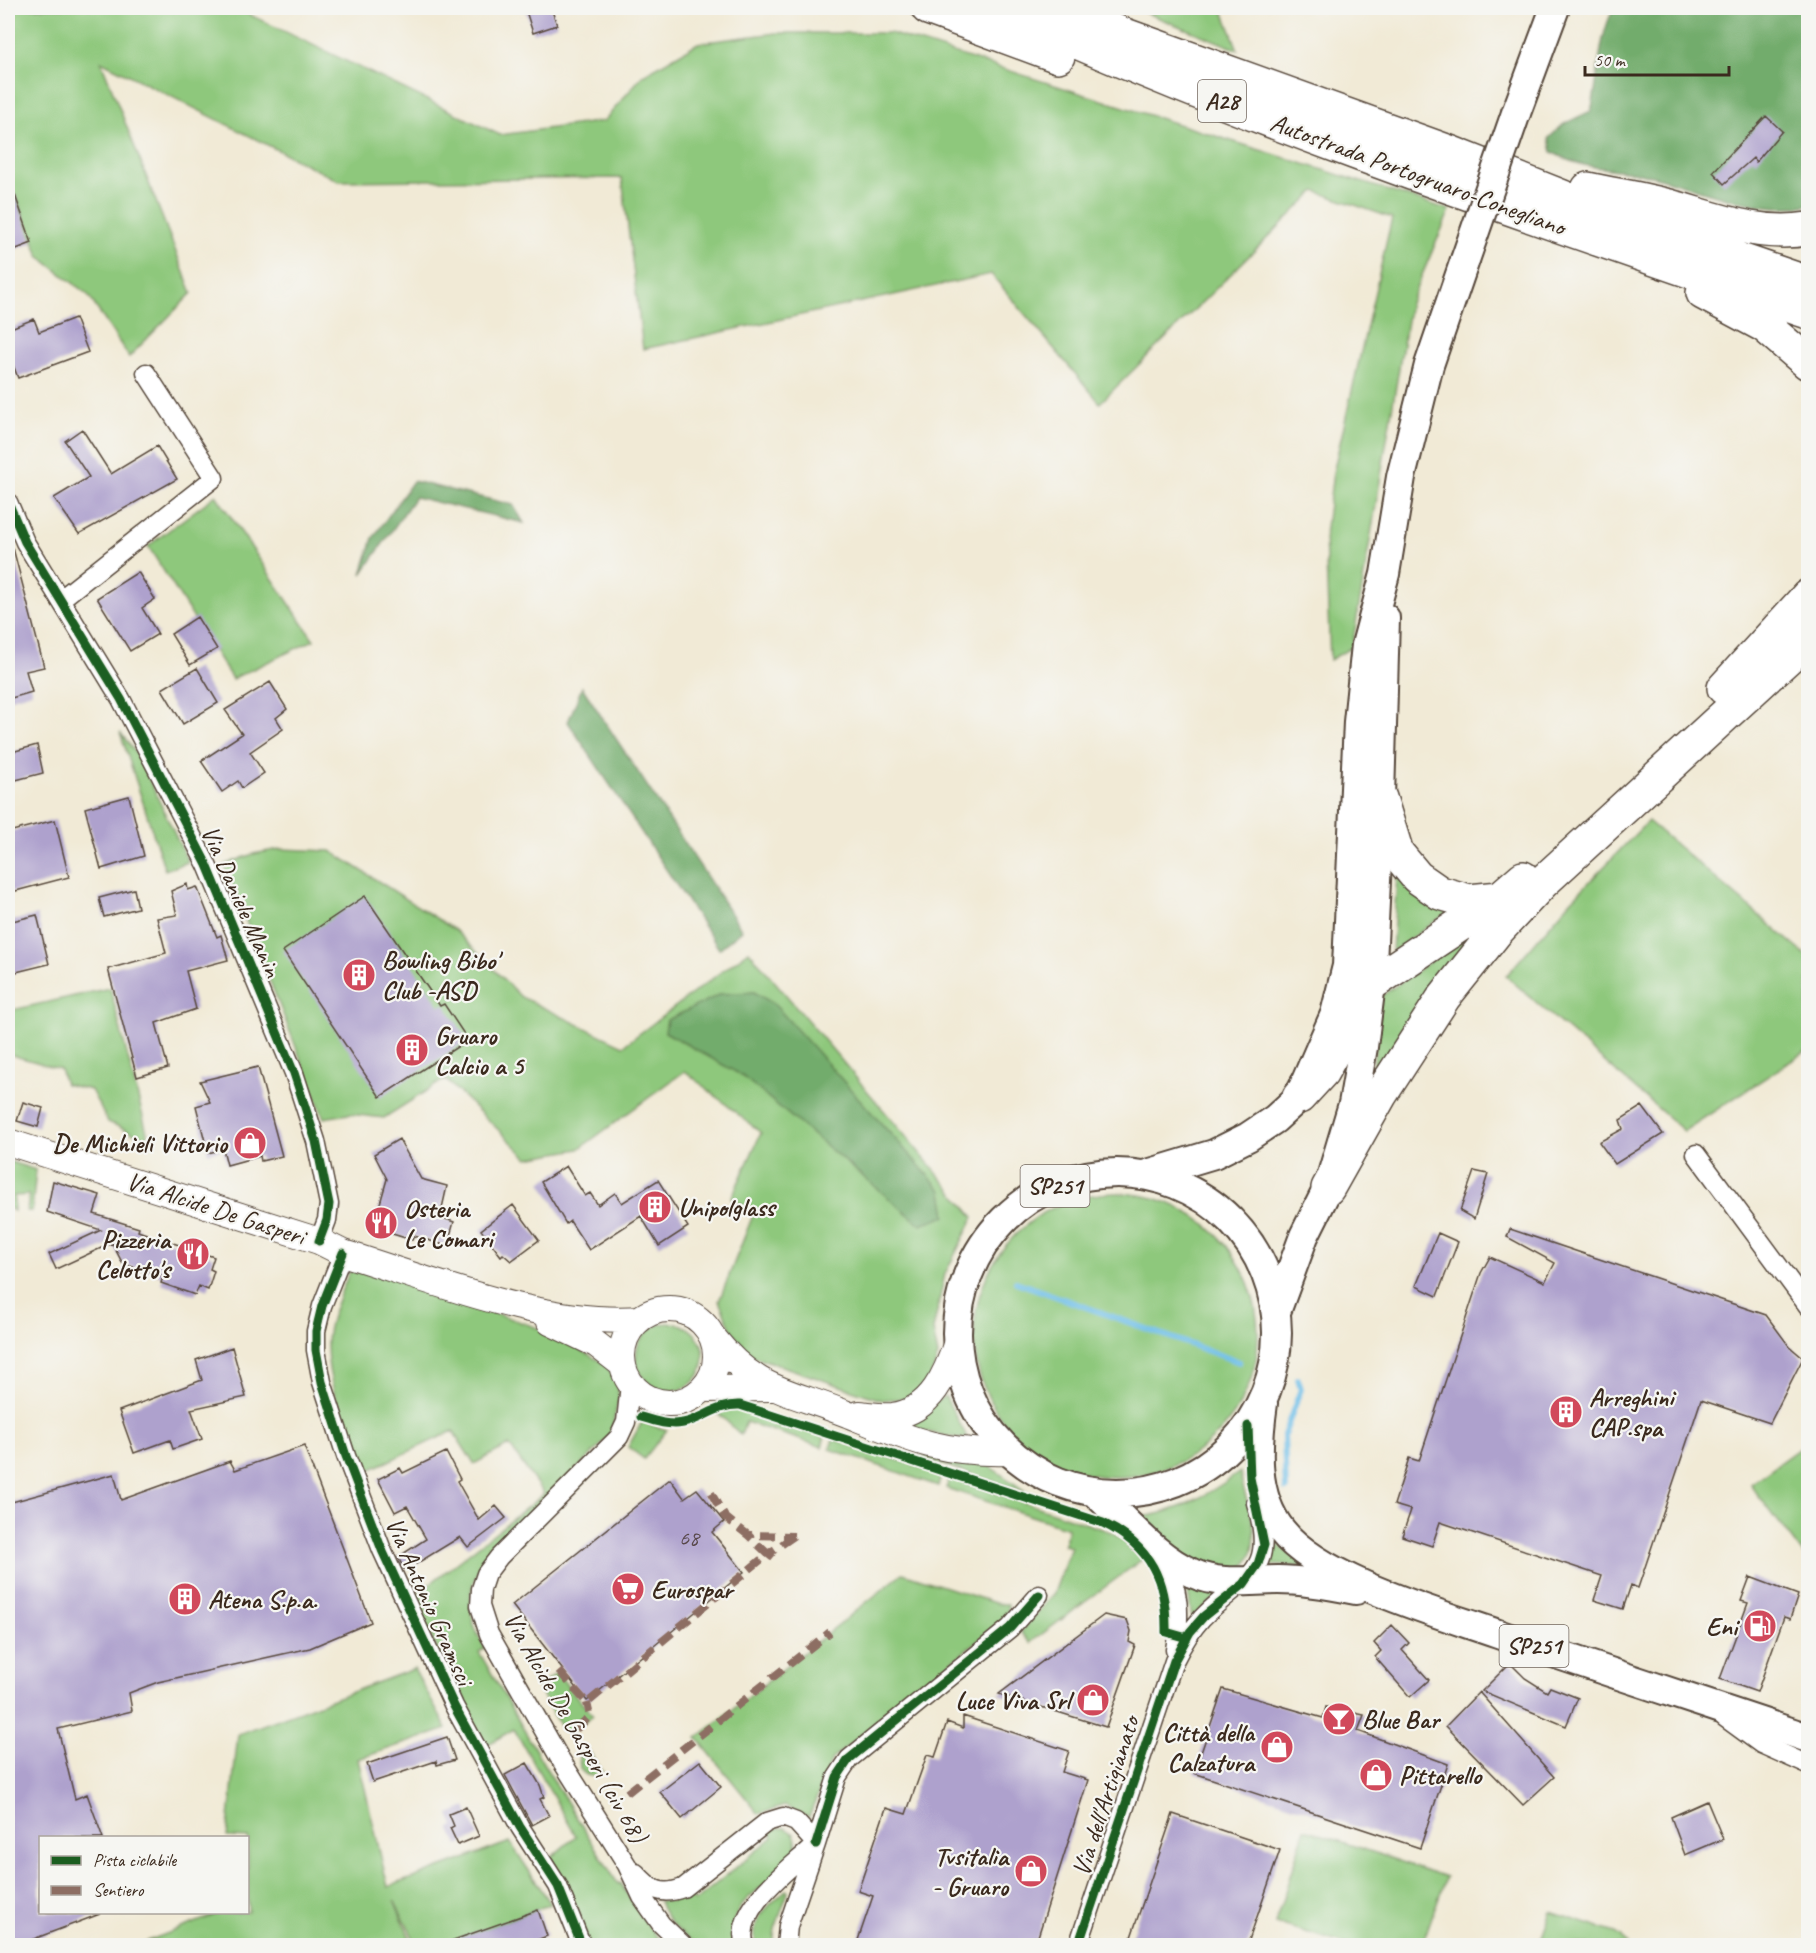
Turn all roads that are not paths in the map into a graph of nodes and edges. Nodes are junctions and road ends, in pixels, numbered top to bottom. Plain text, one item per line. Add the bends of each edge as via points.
1 (927, 8) edge
2 (1000, 8) edge
3 (1061, 8) edge
4 (1077, 8) edge
5 (1555, 8) edge
6 (1122, 34) junction
7 (1214, 98) junction
8 (1452, 153) junction
9 (1447, 186) junction
10 (1809, 229) edge
11 (1809, 283) edge
12 (1809, 312) edge
13 (1809, 363) edge
14 (146, 373) dead end
15 (8, 502) edge
16 (1385, 574) junction
17 (1809, 597) edge
18 (60, 599) junction
19 (1809, 639) edge
20 (1380, 798) junction
21 (1500, 898) junction
22 (1371, 984) junction
23 (1299, 1097) junction
24 (8, 1142) edge
25 (1696, 1154) dead end
26 (1144, 1175) junction
27 (1328, 1188) junction
28 (319, 1241) junction
29 (343, 1253) junction
30 (1809, 1306) edge
31 (527, 1309) junction
32 (1276, 1312) junction
33 (640, 1319) junction
34 (712, 1336) junction
35 (957, 1341) junction
36 (627, 1374) junction
37 (770, 1388) junction
38 (703, 1389) junction
39 (1263, 1398) junction
40 (846, 1413) junction
41 (1248, 1426) junction
42 (1010, 1452) junction
43 (1093, 1491) junction
44 (1156, 1549) junction
45 (1244, 1584) junction
46 (1040, 1595) dead end
47 (1394, 1598) junction
48 (1174, 1661) junction
49 (1706, 1704) junction
50 (1809, 1738) edge
51 (1809, 1765) edge
52 (816, 1844) junction
53 (627, 1865) junction
54 (582, 1946) edge
55 (684, 1946) edge
56 (745, 1946) edge
57 (786, 1946) edge
58 (1078, 1946) edge

1 - 7 highway via 1095,72
2 - 7 highway, Autostrada Portogruaro-Conegliano / A28
3 - 6 highway, Autostrada Portogruaro-Conegliano / A28
4 - 6 highway
5 - 16 main road, bridge via 1429,365 1401,477
6 - 8 highway, Autostrada Portogruaro-Conegliano / A28
7 - 9 highway, Autostrada Portogruaro-Conegliano / A28
8 - 10 highway via 1558,184 1667,205 1751,230
8 - 11 highway, Autostrada Portogruaro-Conegliano / A28 via 1606,214
9 - 12 highway, Autostrada Portogruaro-Conegliano / A28
9 - 13 highway via 1706,294 1765,326
14 - 18 street via 214,478
15 - 18 street, Via Daniele Manin via 25,542
16 - 20 main road
16 - 23 main road via 1366,645 1358,722 1347,966 1335,1014
17 - 21 highway via 1650,765
18 - 28 street, Via Daniele Manin via 121,699 207,865 294,1072 328,1189 327,1220
19 - 27 highway via 1543,882 1496,932 1444,997 1393,1074
20 - 21 highway via 1397,854 1417,878 1440,893 1469,900
20 - 22 main road
21 - 22 highway
22 - 23 highway via 1322,1072
22 - 27 main road via 1353,1104
23 - 26 main road via 1248,1137 1214,1154
24 - 28 main road, Via Alcide De Gasperi
25 - 30 street
26 - 32 main road, SP251 via 1174,1183 1227,1215 1263,1266
26 - 35 main road, SP251 via 1103,1173 1063,1182 1027,1201 996,1228 974,1262 960,1301
27 - 32 main road via 1304,1236
28 - 29 main road, Via Alcide De Gasperi
29 - 31 main road, Via Alcide De Gasperi
29 - 54 street, Via Antonio Gramsci via 322,1306 316,1350 321,1382 346,1456 382,1550 435,1667 520,1827 558,1886
31 - 33 main road, Via Alcide De Gasperi via 609,1321
31 - 36 main road, Via Alcide De Gasperi via 596,1344
32 - 39 main road, SP251 via 1276,1356
33 - 34 main road via 663,1309 686,1312 705,1325
33 - 36 main road via 627,1335 622,1354
34 - 37 main road via 738,1365
34 - 38 main road via 717,1358
35 - 40 main road, SP251 via 943,1381 911,1409 893,1416
35 - 42 main road, SP251 via 972,1402 988,1429
36 - 38 main road via 652,1400 670,1404 688,1400
36 - 53 street, Via Alcide De Gasperi (civ 68) via 626,1422 619,1437 499,1557 486,1574 480,1606 489,1635
37 - 38 main road
37 - 40 main road, SP251
39 - 41 main road, SP251
39 - 47 main road, SP251 via 1258,1461 1263,1489 1281,1530 1303,1551
40 - 42 main road, SP251 via 919,1443 952,1450
41 - 43 main road, SP251 via 1217,1457 1180,1480 1137,1492
41 - 45 street via 1250,1478 1264,1545 1258,1564
42 - 43 main road, SP251 via 1049,1478
43 - 44 main road, SP251
44 - 45 main road, SP251 via 1193,1574
44 - 48 street via 1169,1569 1179,1600
45 - 47 main road, SP251 via 1278,1580 1323,1584
45 - 48 street via 1204,1616
46 - 52 street via 1010,1628 849,1759 837,1777
47 - 49 main road, SP251
48 - 58 street, Via dell'Artigianato
49 - 50 main road, SP251
49 - 51 street via 1761,1744
52 - 53 street, Via Alcide De Gasperi (civ 68) via 796,1822 774,1818 683,1888 670,1893 651,1890
52 - 56 street via 753,1905 742,1928
52 - 57 street via 788,1926
53 - 55 street, Via Alcide De Gasperi (civ 68) via 642,1897

